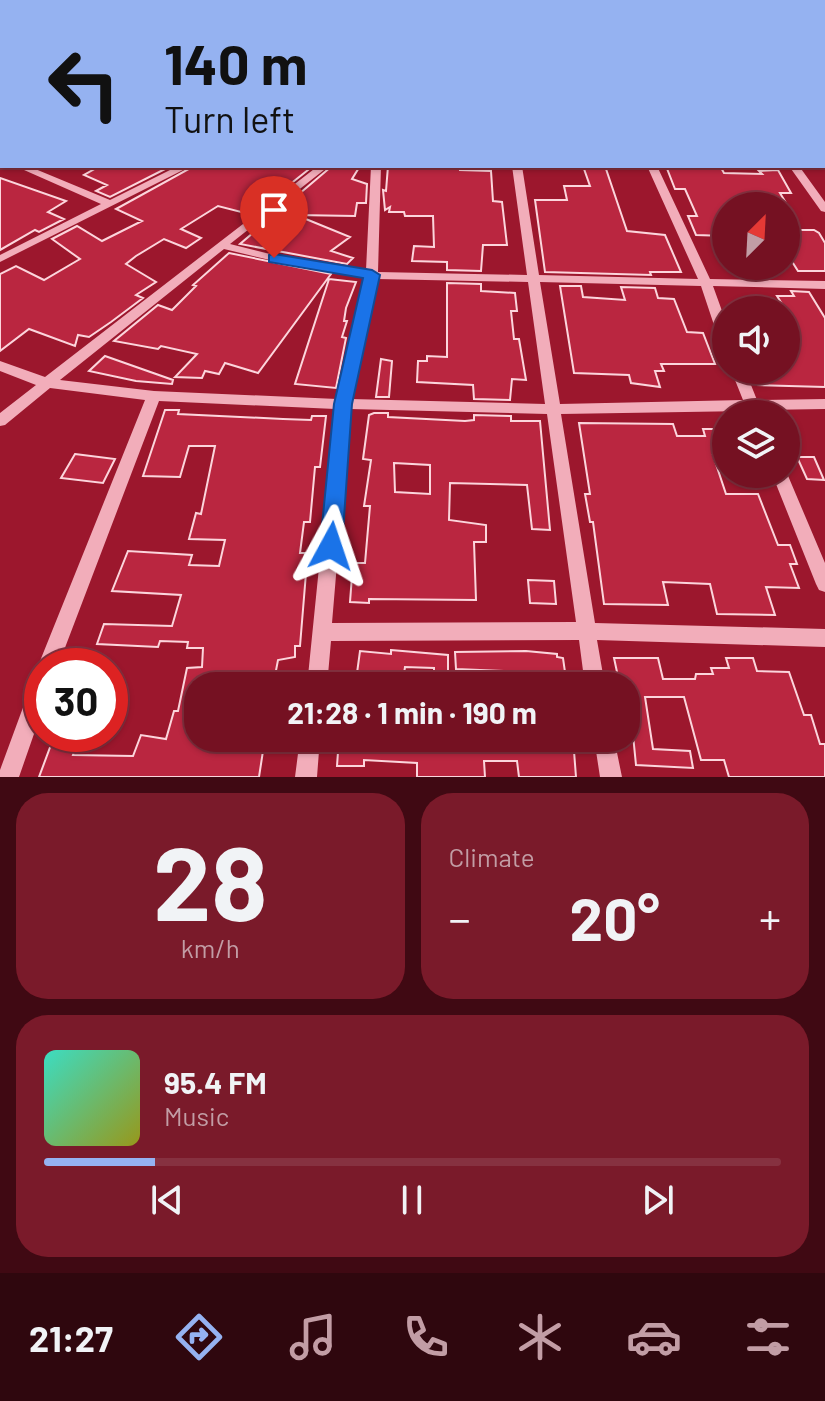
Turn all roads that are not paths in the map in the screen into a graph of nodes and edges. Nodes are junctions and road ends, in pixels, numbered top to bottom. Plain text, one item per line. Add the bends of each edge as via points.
1 (25, 168) edge
2 (182, 168) edge
3 (321, 168) edge
4 (376, 168) edge
5 (517, 168) edge
6 (653, 168) edge
7 (795, 168) edge
8 (110, 204) junction
9 (825, 209) edge
10 (221, 245) junction
11 (0, 259) edge
12 (372, 275) junction
13 (536, 278) junction
14 (706, 284) junction
15 (825, 285) edge
16 (712, 301) edge
17 (0, 366) edge
18 (46, 383) junction
19 (154, 396) junction
20 (343, 404) junction
21 (825, 404) edge
22 (800, 406) edge
23 (554, 409) junction
24 (712, 409) edge
25 (0, 421) edge
26 (786, 488) edge
27 (825, 584) edge
28 (585, 631) junction
29 (323, 632) junction
30 (825, 638) edge
31 (55, 648) edge
32 (319, 672) edge
33 (592, 672) edge
34 (24, 733) edge
35 (309, 752) edge
36 (607, 752) edge
37 (8, 777) edge
38 (306, 777) edge
39 (611, 777) edge

1 - 8 street
2 - 8 street
3 - 10 street
4 - 12 street
5 - 13 street
6 - 14 street
7 - 9 street
8 - 11 street
10 - 12 street
10 - 18 street
12 - 13 street
12 - 20 street
13 - 14 street
13 - 23 street
14 - 15 street
14 - 16 street
17 - 18 street
18 - 19 street
18 - 25 street
19 - 20 street
19 - 31 street
20 - 23 street
20 - 29 street
21 - 22 street
23 - 24 street
23 - 28 street
26 - 27 street
28 - 29 street
28 - 30 street
28 - 33 street
29 - 32 street
34 - 37 street
35 - 38 street
36 - 39 street

